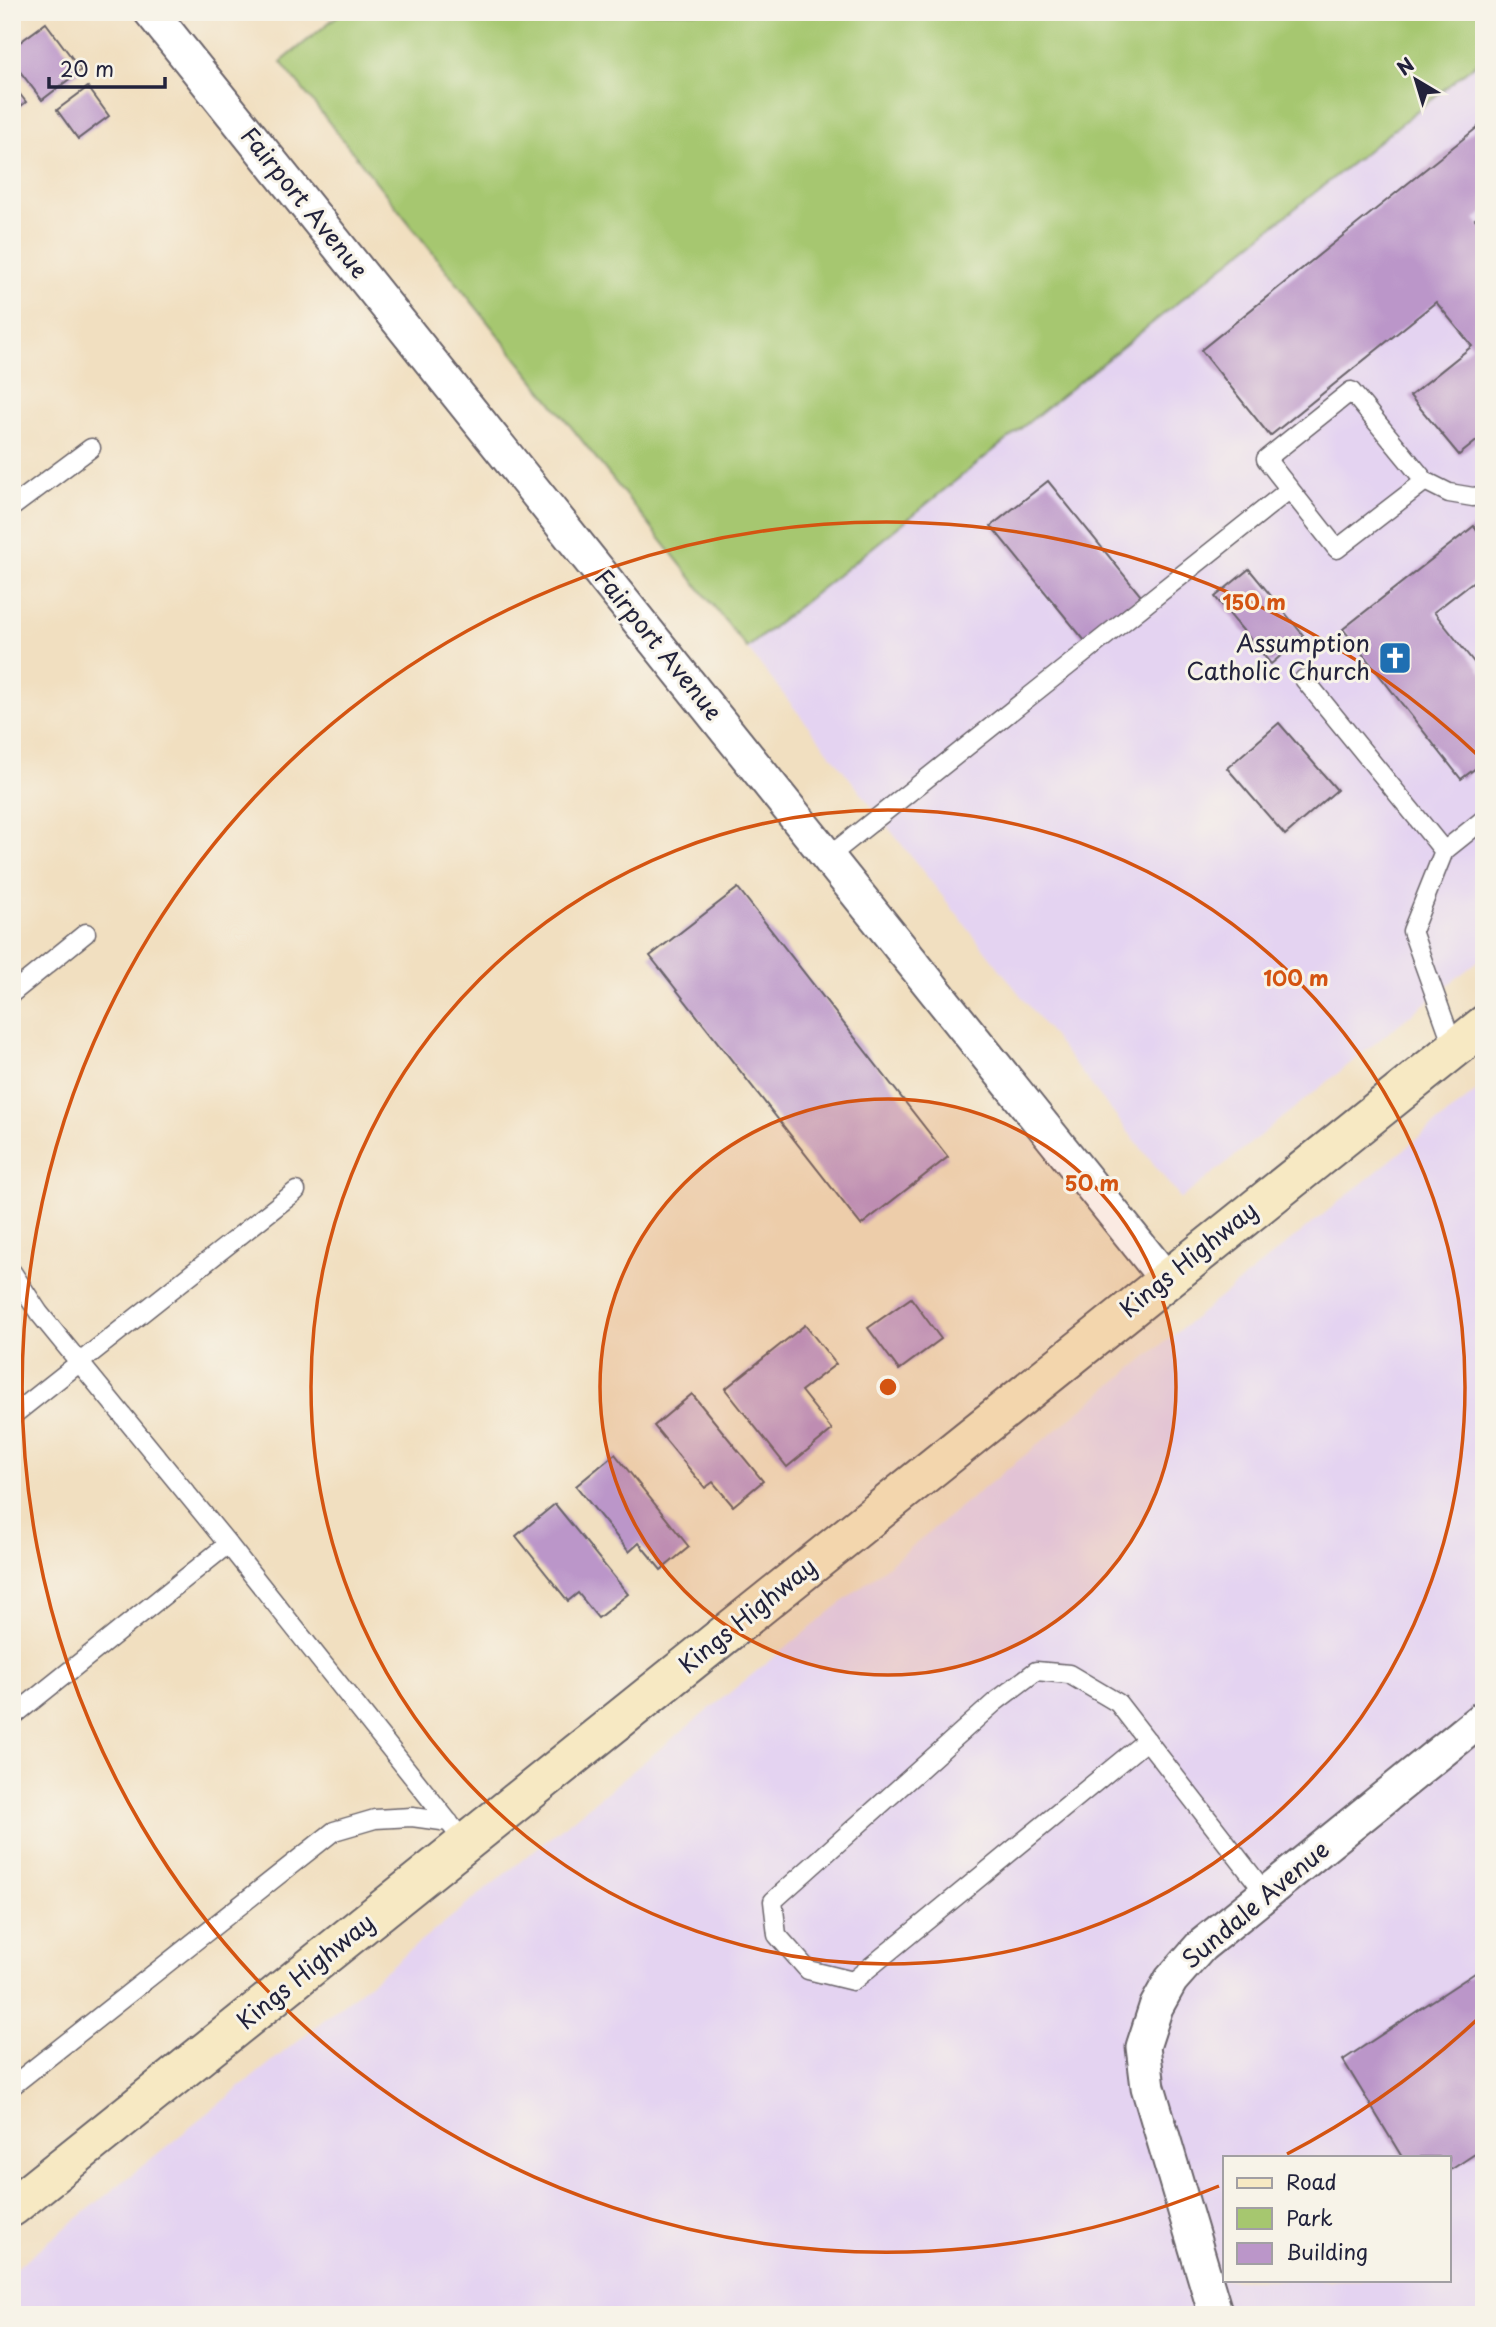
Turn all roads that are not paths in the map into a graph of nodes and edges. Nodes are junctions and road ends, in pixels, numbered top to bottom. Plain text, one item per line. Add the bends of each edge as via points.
1 (151, 12) edge
2 (91, 448) dead end
3 (1425, 481) junction
4 (1290, 489) junction
5 (1484, 495) edge
6 (12, 507) edge
7 (1304, 679) dead end
8 (1484, 820) edge
9 (1444, 851) junction
10 (828, 856) junction
11 (86, 933) dead end
12 (12, 993) edge
13 (1484, 1025) edge
14 (1454, 1048) junction
15 (296, 1191) dead end
16 (12, 1272) edge
17 (1166, 1278) junction
18 (81, 1362) junction
19 (12, 1416) edge
20 (228, 1544) junction
21 (12, 1717) edge
22 (1484, 1717) edge
23 (1147, 1740) junction
24 (458, 1833) junction
25 (1266, 1894) junction
26 (12, 2086) edge
27 (12, 2207) edge
28 (1216, 2315) edge

1 - 10 street, Fairport Avenue
2 - 6 lane
3 - 4 lane via 1338,549
3 - 4 lane via 1351,390 1266,459
3 - 5 lane via 1449,493
4 - 10 lane
7 - 9 lane
8 - 9 lane
9 - 14 lane via 1412,931
10 - 17 street, Fairport Avenue
11 - 12 lane
13 - 14 street, Kings Highway
14 - 17 street, Kings Highway
15 - 18 lane
16 - 18 lane via 39,1313
17 - 24 street, Kings Highway
18 - 19 lane
18 - 20 lane
20 - 21 lane
20 - 24 lane
22 - 25 street, Sundale Avenue
23 - 23 lane via 1118,1703 1069,1674 1036,1671 995,1702 773,1900 777,1935 808,1970 853,1981
23 - 25 lane
24 - 26 lane via 412,1817 375,1819 334,1832
24 - 27 street, Kings Highway
25 - 28 street, Sundale Avenue via 1185,1962 1156,2007 1143,2047 1148,2087

